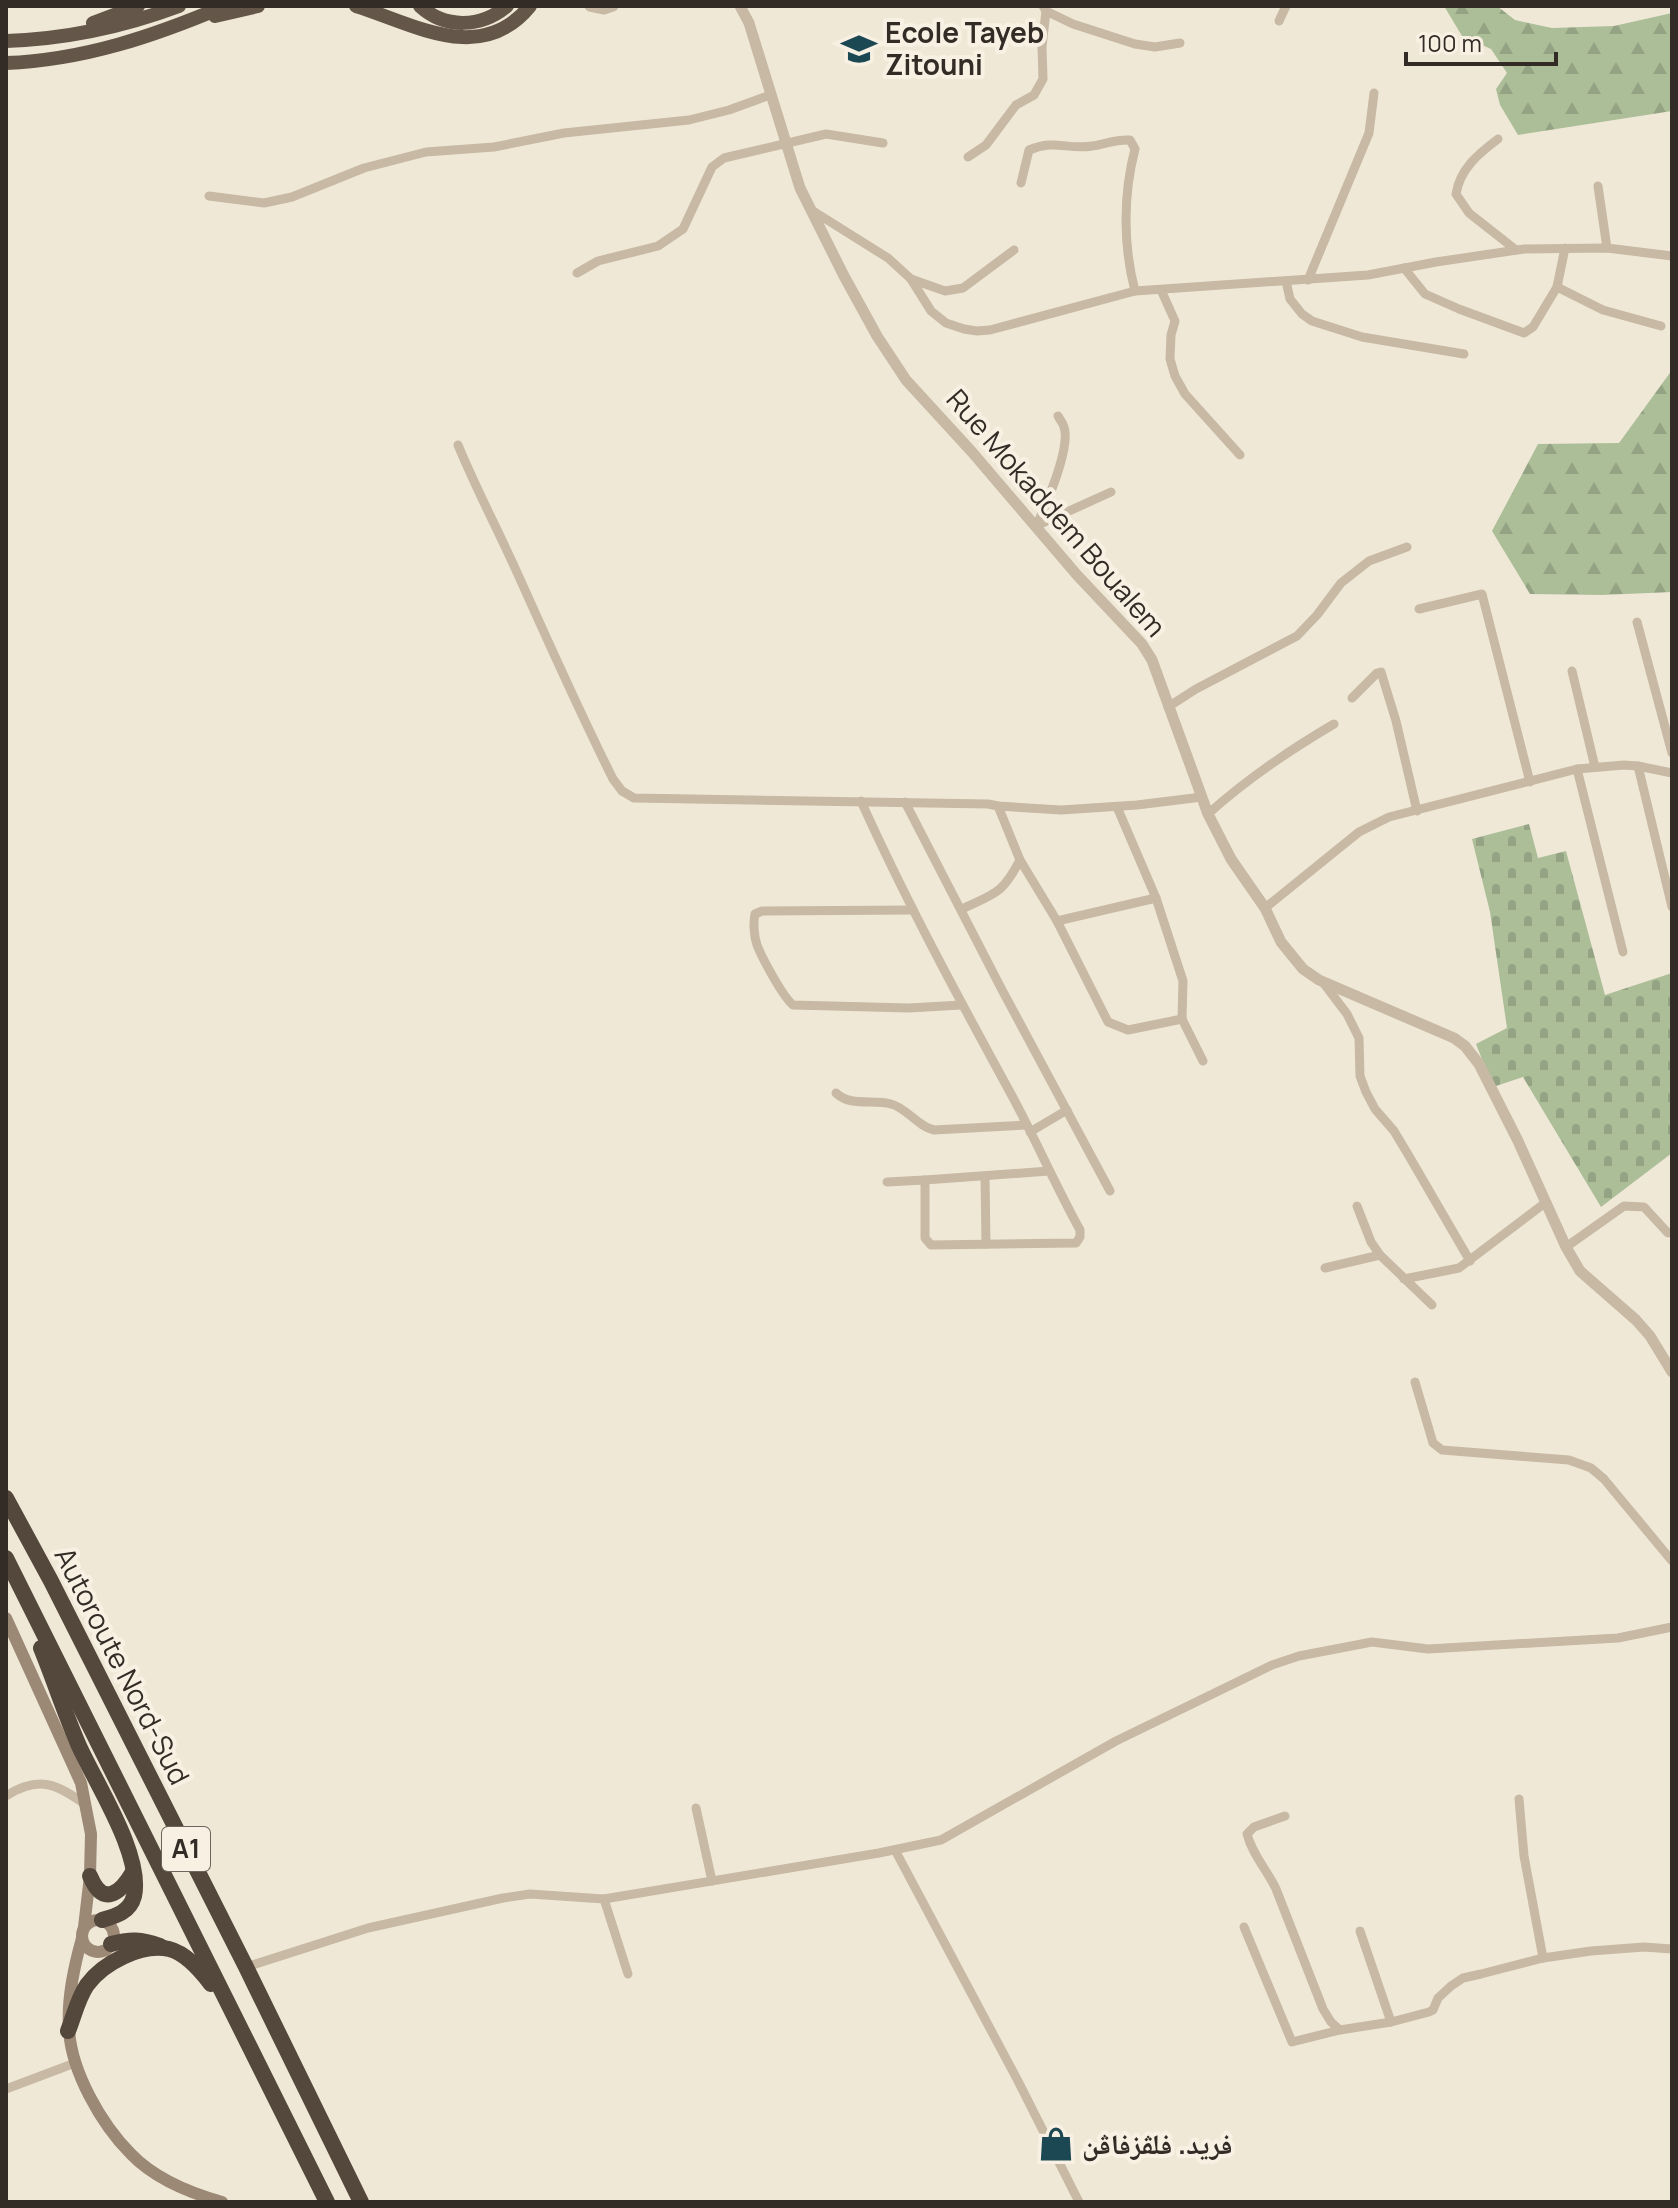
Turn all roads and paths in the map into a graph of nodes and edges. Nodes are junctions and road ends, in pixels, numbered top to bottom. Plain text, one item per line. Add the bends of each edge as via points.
1 (138, 6) edge
2 (179, 6) edge
3 (225, 6) edge
4 (258, 6) edge
5 (356, 6) edge
6 (420, 6) edge
7 (507, 6) edge
8 (530, 6) edge
9 (590, 6) edge
10 (613, 6) edge
11 (740, 6) edge
12 (1286, 6) edge
13 (1045, 8) edge
14 (1279, 21) dead end
15 (187, 22) junction
16 (45, 38) junction
17 (6, 41) edge
18 (1180, 43) dead end
19 (6, 63) edge
20 (1374, 93) dead end
21 (770, 95) junction
22 (1498, 139) dead end
23 (786, 143) junction
24 (883, 143) dead end
25 (968, 157) dead end
26 (1021, 183) dead end
27 (1598, 186) dead end
28 (209, 196) dead end
29 (813, 211) junction
30 (1565, 248) junction
31 (1607, 248) junction
32 (1014, 250) dead end
33 (1516, 250) junction
34 (1672, 256) edge
35 (1404, 268) junction
36 (577, 273) dead end
37 (911, 279) junction
38 (1308, 280) junction
39 (1286, 281) junction
40 (1557, 287) junction
41 (1161, 290) junction
42 (1135, 291) junction
43 (1661, 326) dead end
44 (1464, 354) dead end
45 (1058, 416) dead end
46 (458, 445) dead end
47 (1240, 455) dead end
48 (1111, 492) dead end
49 (1036, 526) junction
50 (1407, 547) dead end
51 (1419, 609) dead end
52 (1637, 622) dead end
53 (1572, 671) dead end
54 (1352, 698) dead end
55 (1168, 707) junction
56 (1334, 724) dead end
57 (1672, 753) edge
58 (1638, 766) junction
59 (1595, 767) junction
60 (1577, 769) junction
61 (1672, 773) edge
62 (1530, 782) junction
63 (1202, 797) junction
64 (861, 801) junction
65 (905, 802) junction
66 (998, 806) junction
67 (1117, 807) junction
68 (1417, 811) junction
69 (1208, 814) junction
70 (1020, 860) junction
71 (1156, 898) junction
72 (1672, 907) edge
73 (1265, 908) junction
74 (962, 909) junction
75 (913, 910) junction
76 (1057, 921) junction
77 (1623, 952) dead end
78 (1322, 981) junction
79 (961, 1005) junction
80 (1182, 1019) junction
81 (1203, 1061) dead end
82 (836, 1093) dead end
83 (1067, 1110) junction
84 (1028, 1129) junction
85 (1049, 1171) junction
86 (985, 1176) junction
87 (925, 1180) junction
88 (887, 1182) dead end
89 (1110, 1191) dead end
90 (1545, 1203) junction
91 (1357, 1206) dead end
92 (1668, 1233) dead end
93 (986, 1244) junction
94 (1566, 1247) junction
95 (1380, 1255) junction
96 (1470, 1261) junction
97 (1325, 1268) dead end
98 (1404, 1279) junction
99 (1432, 1305) dead end
100 (1672, 1372) edge
101 (1415, 1382) dead end
102 (6, 1498) edge
103 (6, 1558) edge
104 (1672, 1561) edge
105 (16, 1575) junction
106 (6, 1618) edge
107 (1672, 1627) edge
108 (6, 1796) edge
109 (1519, 1799) dead end
110 (87, 1806) junction
111 (696, 1808) dead end
112 (1285, 1816) dead end
113 (895, 1850) junction
114 (134, 1871) junction
115 (90, 1876) junction
116 (712, 1881) junction
117 (604, 1899) junction
118 (87, 1901) junction
119 (102, 1920) junction
120 (1244, 1927) dead end
121 (1360, 1931) dead end
122 (83, 1933) junction
123 (107, 1948) junction
124 (169, 1949) junction
125 (1672, 1949) edge
126 (1543, 1958) junction
127 (246, 1967) junction
128 (73, 1969) junction
129 (628, 1974) dead end
130 (229, 2007) junction
131 (1391, 2022) junction
132 (1340, 2030) junction
133 (68, 2031) junction
134 (75, 2063) junction
135 (6, 2089) edge
136 (222, 2202) edge
137 (327, 2202) edge
138 (361, 2202) edge
139 (1079, 2202) edge

1 - 16 highway
2 - 16 highway via 118,26
3 - 15 highway
4 - 15 highway
5 - 8 highway via 446,37 475,38 501,30
6 - 7 highway via 454,23 479,22
9 - 10 street
11 - 21 street, Rue Mokaddem Boualem
12 - 14 street
13 - 18 street via 1073,24 1135,44
13 - 25 street via 1043,79 986,145
15 - 19 highway via 86,53
16 - 17 highway
20 - 38 street via 1369,133
21 - 23 street, Rue Mokaddem Boualem
21 - 28 street via 689,120 426,152 264,203
22 - 33 street via 1476,155 1458,181 1456,194 1469,213
23 - 24 street via 826,134
23 - 29 street, Rue Mokaddem Boualem
23 - 36 street via 724,158 712,167 683,229 658,246 598,261
26 - 42 street via 1029,150 1057,143 1077,147 1130,140 1135,149 1129,174 1127,262
27 - 31 street
29 - 37 street via 888,258
29 - 49 street, Rue Mokaddem Boualem via 870,324 906,380
30 - 31 street
30 - 33 street
30 - 40 street
31 - 34 street
32 - 37 street via 963,288 945,291
33 - 35 street
35 - 38 street
35 - 40 street via 1425,294 1524,333
37 - 42 street via 938,317 977,331
38 - 39 street
39 - 41 street
39 - 44 street via 1290,299 1312,321 1362,337
40 - 43 street via 1603,310
41 - 42 street
41 - 47 street via 1175,321 1170,359 1175,376
45 - 49 street via 1065,430 1063,451
46 - 64 street via 622,791 653,799
48 - 49 street
49 - 55 street, Rue Mokaddem Boualem via 1142,644
50 - 55 street via 1369,561 1341,583 1297,636
51 - 62 street via 1482,594
52 - 57 street
53 - 59 street
54 - 68 street via 1381,672
55 - 63 street, Rue Mokaddem Boualem
56 - 69 street via 1280,756
58 - 59 street
58 - 61 street
58 - 72 street
59 - 60 street
60 - 62 street
60 - 77 street
62 - 68 street
63 - 67 street
63 - 69 street, Rue Mokaddem Boualem
64 - 65 street
64 - 75 street
65 - 66 street
65 - 74 street
66 - 67 street
66 - 70 street
67 - 71 street
68 - 73 street via 1359,832
69 - 73 street, Rue Mokaddem Boualem
70 - 74 street via 998,892
70 - 76 street
71 - 76 street
71 - 80 street via 1183,981
73 - 78 street, Rue Mokaddem Boualem via 1288,951
74 - 83 street
75 - 79 street
75 - 79 street via 762,911 753,920 757,945 793,1005
76 - 80 street via 1108,1022 1128,1030
78 - 90 street, Rue Mokaddem Boualem via 1465,1046 1496,1097
78 - 96 street via 1359,1038 1366,1092
79 - 84 street
80 - 81 street
82 - 84 street via 851,1102 895,1105 934,1130
83 - 84 street
83 - 89 street
84 - 85 street
85 - 86 street
85 - 93 street via 1080,1230 1076,1243
86 - 87 street
86 - 93 street
87 - 88 street
87 - 93 street via 927,1242
90 - 94 street, Rue Mokaddem Boualem
90 - 96 street
91 - 95 street
92 - 94 street via 1644,1207 1624,1206
94 - 100 street, Rue Mokaddem Boualem via 1580,1271 1650,1336
95 - 97 street
95 - 98 street
96 - 98 street
98 - 99 street
101 - 104 street via 1433,1443 1442,1450 1569,1460 1591,1468
102 - 127 highway, Autoroute Nord-Sud / A1
103 - 105 highway, Autoroute Nord-Sud / A1
105 - 114 highway via 79,1745
105 - 130 highway, Autoroute Nord-Sud / A1
106 - 110 main road via 72,1758
107 - 113 street via 1618,1638 1428,1649 1372,1642 1299,1656 1116,1741 941,1840
108 - 110 street via 47,1783
109 - 126 street
110 - 115 main road
111 - 116 street
112 - 132 street via 1254,1827 1247,1834 1249,1842 1276,1889 1323,2009
113 - 116 street
113 - 139 street
114 - 115 highway via 124,1889 114,1894 95,1888
114 - 119 highway via 133,1899 124,1912
115 - 118 main road
116 - 117 street
117 - 127 street via 530,1894 503,1898 368,1928
117 - 129 street
118 - 119 main road
118 - 122 main road
119 - 122 main road via 92,1921
119 - 123 main road via 112,1930
120 - 132 street via 1292,2042
121 - 131 street
122 - 123 main road via 92,1950
122 - 128 main road
123 - 124 highway via 129,1939
123 - 128 main road
124 - 130 highway via 192,1962
124 - 133 highway via 126,1955 98,1972
125 - 126 street
126 - 131 street via 1463,1978 1438,1998 1433,2010
127 - 138 highway, Autoroute Nord-Sud / A1
128 - 133 main road
130 - 137 highway, Autoroute Nord-Sud / A1
131 - 132 street
133 - 134 main road
134 - 135 street
134 - 136 main road via 102,2116 132,2155 180,2187

